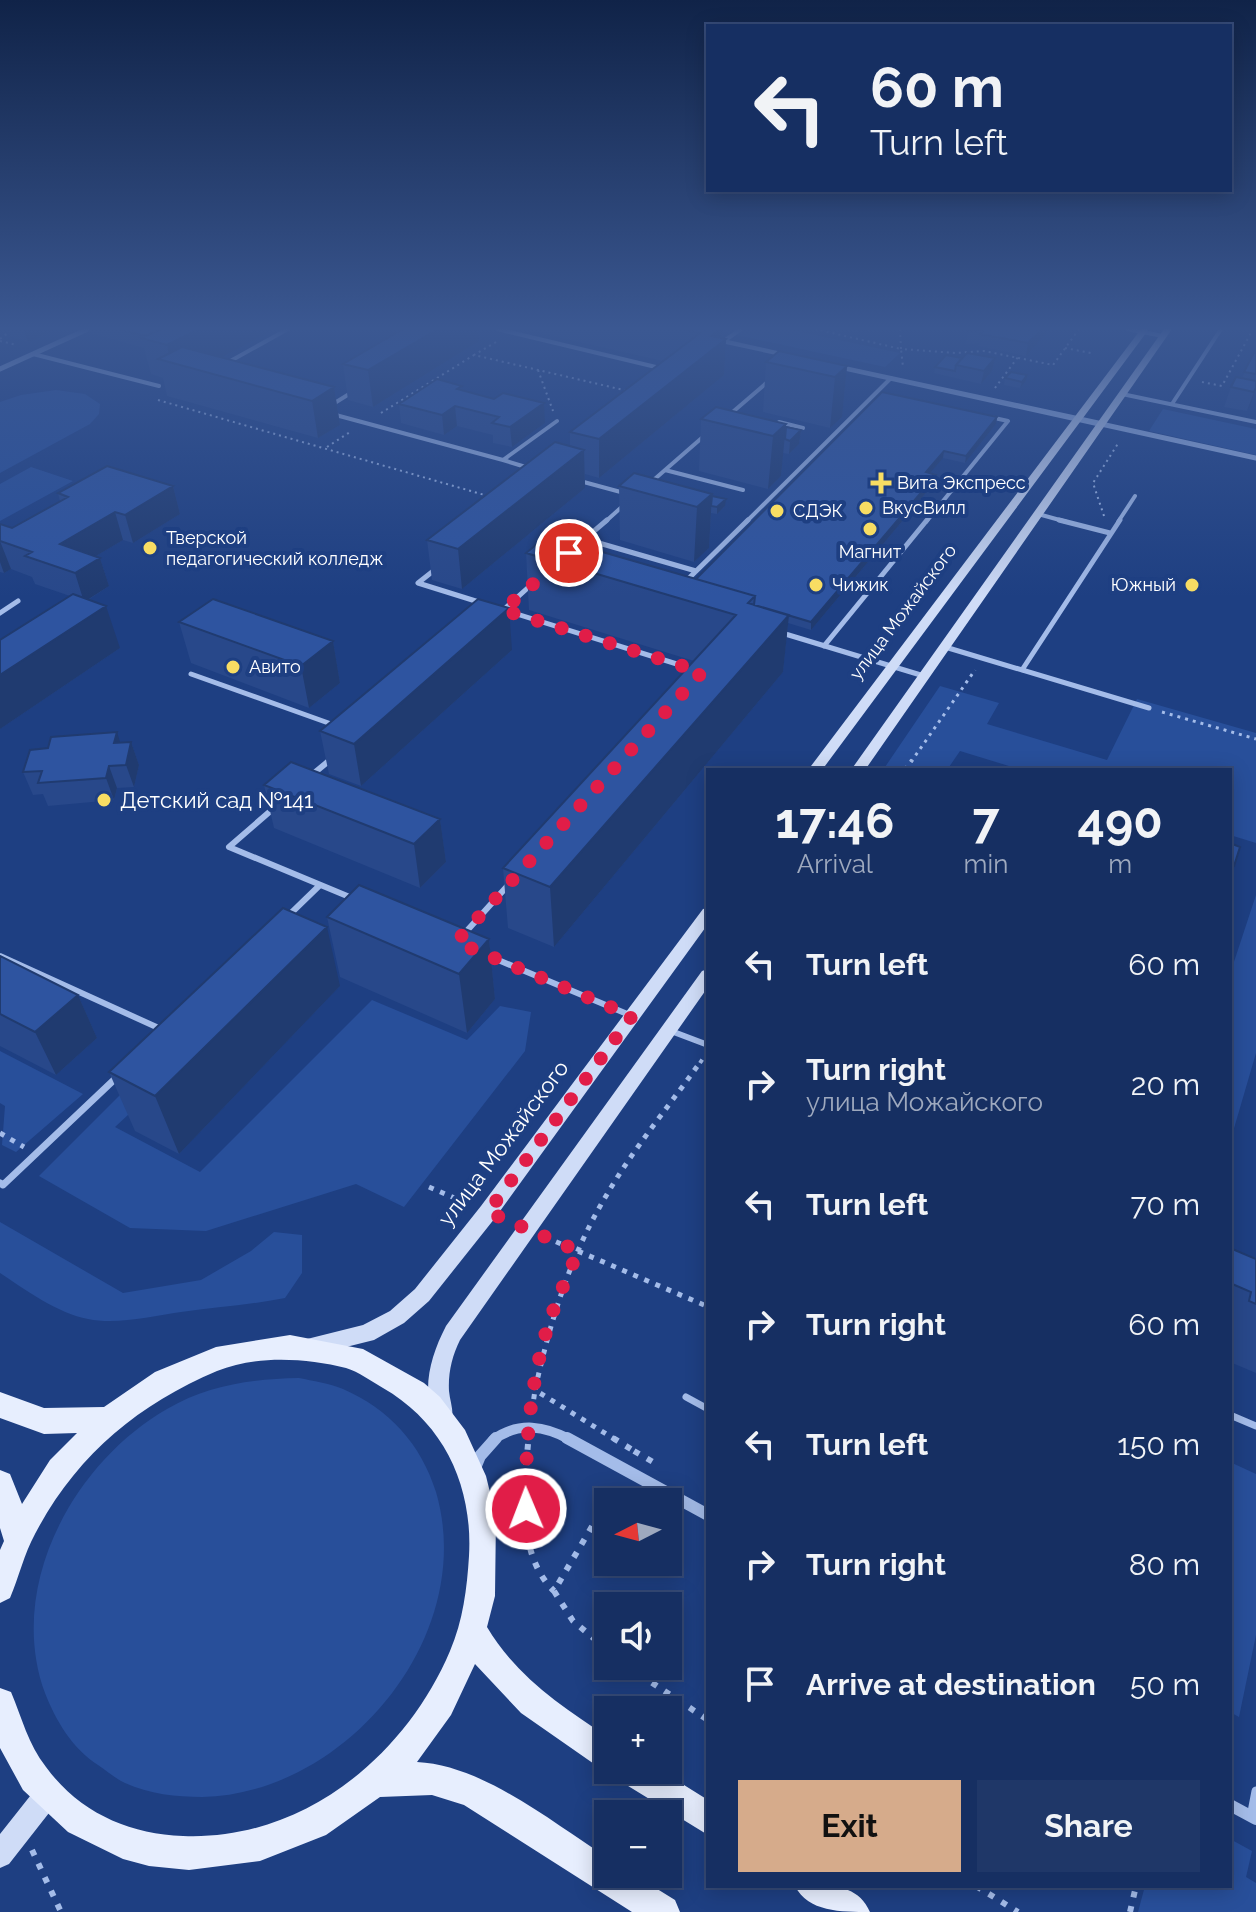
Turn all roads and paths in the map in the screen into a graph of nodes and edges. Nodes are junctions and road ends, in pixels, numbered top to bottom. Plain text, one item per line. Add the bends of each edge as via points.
1 (222, 418) edge
2 (347, 418) edge
3 (373, 418) edge
4 (724, 418) edge
5 (850, 418) edge
6 (997, 418) edge
7 (1074, 418) edge
8 (1105, 418) edge
9 (1078, 419) junction
10 (557, 421) edge
11 (721, 421) edge
12 (775, 421) edge
13 (365, 423) junction
14 (1101, 424) junction
15 (803, 428) edge
16 (1127, 430) junction
17 (710, 431) edge
18 (326, 448) junction
19 (1256, 458) edge
20 (503, 460) junction
21 (530, 468) edge
22 (665, 470) junction
23 (569, 478) edge
24 (645, 487) edge
25 (743, 490) dead end
26 (488, 496) edge
27 (1135, 496) dead end
28 (1038, 514) junction
29 (1110, 533) junction
30 (585, 539) junction
31 (564, 557) edge
32 (443, 564) edge
33 (696, 571) junction
34 (542, 576) edge
35 (677, 590) edge
36 (18, 601) dead end
37 (503, 610) junction
38 (0, 613) edge
39 (491, 620) edge
40 (781, 633) edge
41 (824, 646) junction
42 (945, 646) junction
43 (983, 659) junction
44 (892, 666) junction
45 (1022, 670) junction
46 (191, 674) dead end
47 (924, 676) junction
48 (691, 684) edge
49 (1149, 708) joint
50 (346, 729) edge
51 (1256, 739) edge
52 (336, 754) edge
53 (816, 768) edge
54 (859, 768) edge
55 (906, 768) edge
56 (312, 775) edge
57 (277, 806) edge
58 (520, 872) edge
59 (320, 885) junction
60 (361, 902) edge
61 (706, 916) edge
62 (278, 925) edge
63 (456, 942) edge
64 (482, 953) edge
65 (0, 956) edge
66 (706, 978) edge
67 (632, 1016) junction
68 (668, 1029) junction
69 (155, 1041) edge
70 (706, 1047) edge
71 (706, 1051) edge
72 (123, 1072) edge
73 (0, 1133) edge
74 (36, 1154) junction
75 (0, 1183) edge
76 (429, 1187) dead end
77 (488, 1212) junction
78 (525, 1228) junction
79 (578, 1251) junction
80 (704, 1305) dead end
81 (300, 1347) junction
82 (535, 1390) junction
83 (686, 1397) dead end
84 (0, 1405) edge
85 (706, 1408) edge
86 (1232, 1416) edge
87 (444, 1419) junction
88 (105, 1420) junction
89 (529, 1426) junction
90 (1256, 1426) edge
91 (625, 1469) junction
92 (473, 1476) junction
93 (0, 1484) edge
94 (706, 1514) edge
95 (16, 1537) junction
96 (0, 1588) edge
97 (554, 1591) junction
98 (473, 1631) junction
99 (594, 1638) edge
100 (648, 1680) edge
101 (0, 1703) edge
102 (706, 1719) edge
103 (594, 1746) edge
104 (377, 1782) junction
105 (653, 1784) edge
106 (1256, 1791) edge
107 (47, 1795) junction
108 (1232, 1806) edge
109 (706, 1818) edge
110 (1254, 1818) edge
111 (22, 1827) junction
112 (0, 1855) edge
113 (815, 1888) edge
114 (979, 1888) edge
115 (1136, 1888) edge
116 (61, 1912) edge
117 (663, 1912) edge
118 (853, 1912) edge
119 (1018, 1912) edge
120 (1130, 1912) edge

1 - 18 path
2 - 13 lane
3 - 13 path
4 - 11 lane
5 - 33 lane
6 - 41 lane via 1008,421
7 - 9 street
8 - 14 main road
9 - 14 street
9 - 44 main road, улица Можайского
10 - 20 lane
12 - 15 lane
13 - 18 path
13 - 20 lane
14 - 16 street
14 - 28 main road
16 - 19 street
16 - 29 path via 1093,483
17 - 22 lane
18 - 26 path
20 - 21 lane
22 - 24 lane
22 - 25 lane
23 - 30 lane via 635,496
27 - 29 lane
28 - 29 lane
28 - 42 main road
29 - 45 lane
30 - 31 lane
30 - 33 lane
32 - 37 lane via 418,583
33 - 35 lane
34 - 37 lane
36 - 38 lane
37 - 39 lane
37 - 48 lane via 702,672
40 - 41 lane
41 - 44 lane
42 - 43 lane
42 - 47 main road
43 - 45 lane
43 - 55 path
44 - 47 lane
44 - 53 main road, улица Можайского
45 - 49 lane
46 - 50 lane
47 - 54 main road
49 - 51 path
52 - 56 lane
57 - 59 lane via 229,847
58 - 63 lane
59 - 60 lane
59 - 62 lane
61 - 67 main road, улица Можайского
64 - 67 lane
65 - 69 lane via 166,1031
66 - 68 main road
67 - 77 main road, улица Можайского
68 - 70 lane
68 - 78 main road
71 - 79 path via 606,1195
72 - 74 lane
73 - 74 path
74 - 75 lane
76 - 77 path
77 - 81 main road, улица Можайского via 422,1295 397,1317 351,1339
78 - 79 path
78 - 87 main road via 446,1344 438,1381
79 - 80 path
79 - 82 path via 550,1322
81 - 87 main road via 379,1370 414,1391
81 - 88 main road via 256,1350 200,1365 146,1391
82 - 89 path
82 - 91 path via 634,1451
83 - 85 lane
84 - 88 main road via 44,1421
86 - 90 lane
87 - 92 main road
88 - 95 main road via 49,1483
89 - 91 street via 554,1431
89 - 92 street via 491,1441
89 - 97 path via 525,1472 531,1550 544,1585
91 - 94 street
91 - 97 path
92 - 98 main road via 485,1549
93 - 95 main road
95 - 96 main road
97 - 99 path via 573,1621
98 - 103 main road via 513,1688
98 - 104 main road via 436,1710
100 - 102 path
101 - 107 main road via 14,1745
104 - 107 main road via 300,1830 245,1848 202,1853 161,1852 109,1838
104 - 117 main road via 432,1779 472,1791
105 - 109 main road
106 - 110 lane
107 - 111 main road
108 - 110 street
111 - 112 main road
111 - 116 path
113 - 118 main road
114 - 119 path
115 - 120 path

